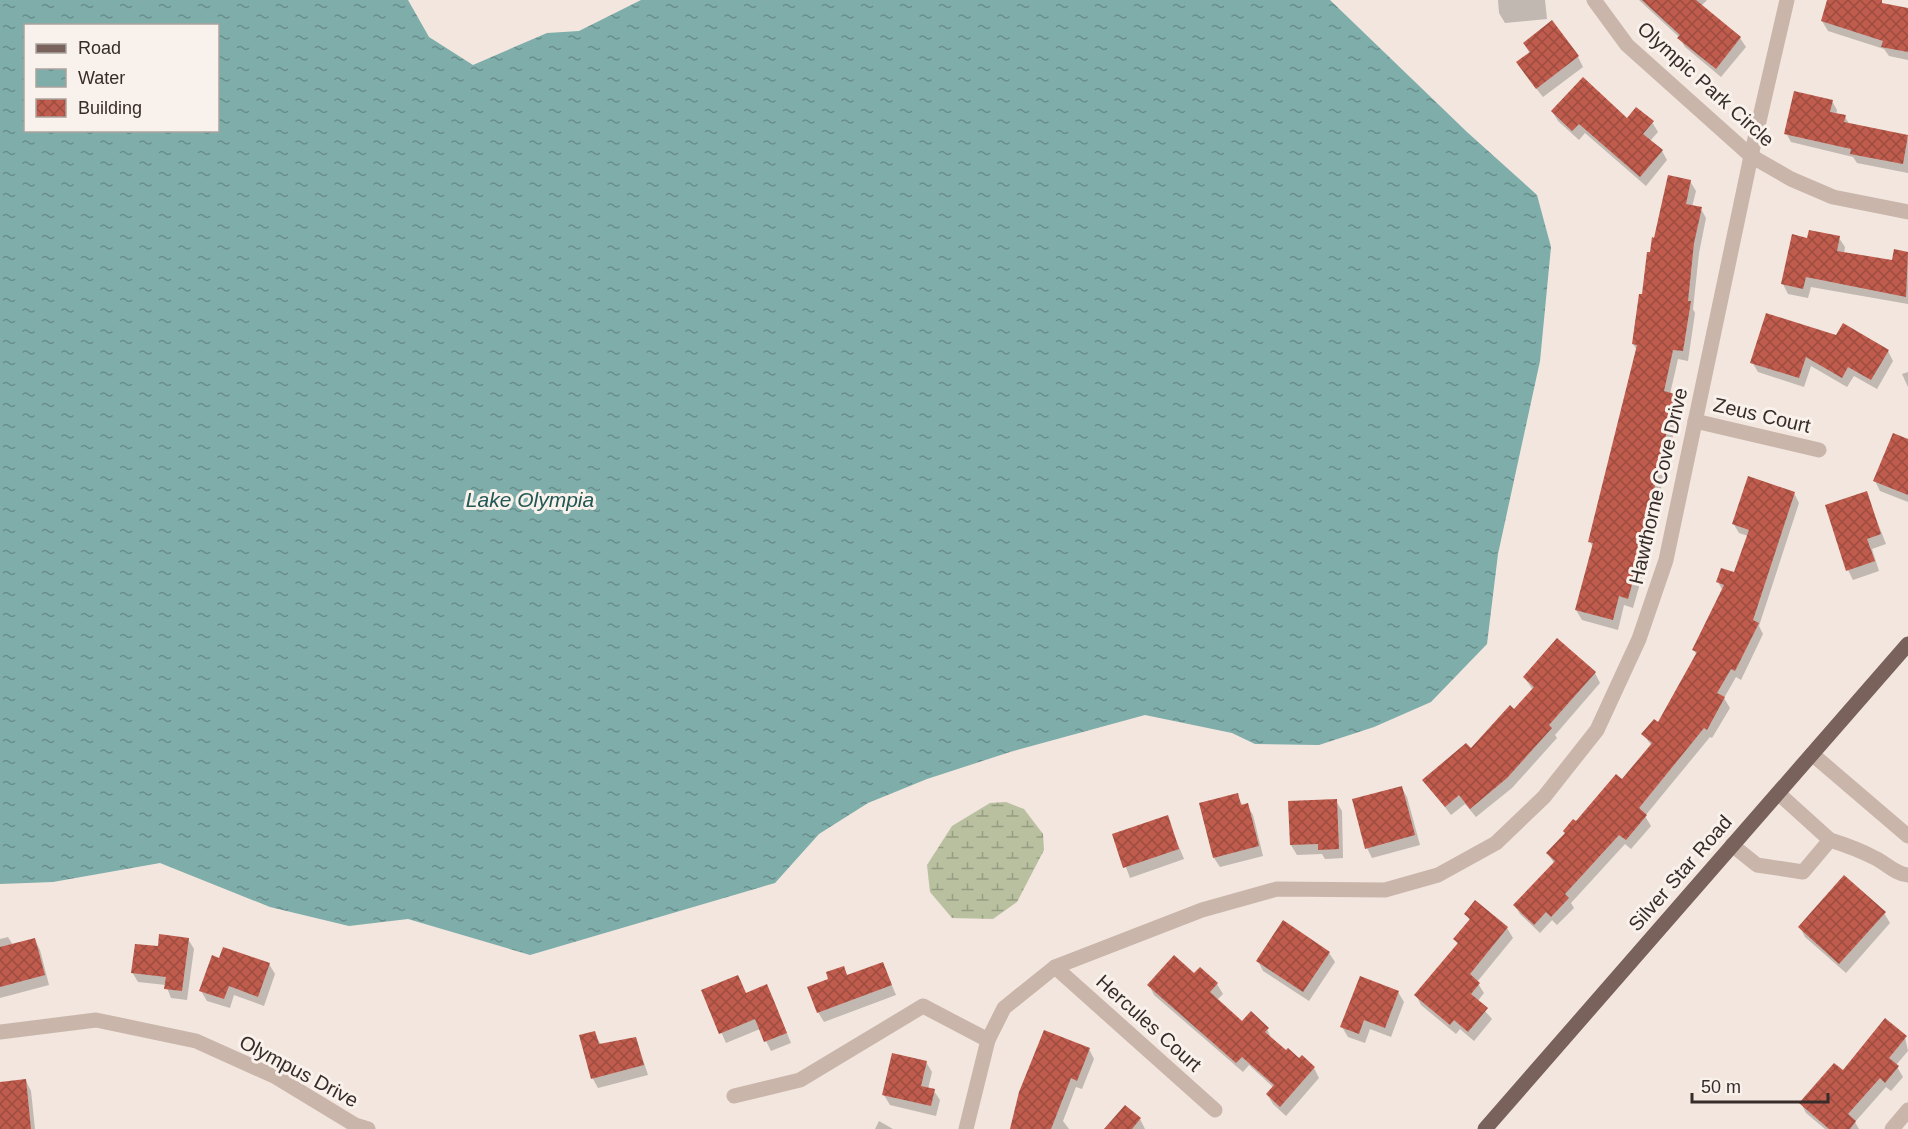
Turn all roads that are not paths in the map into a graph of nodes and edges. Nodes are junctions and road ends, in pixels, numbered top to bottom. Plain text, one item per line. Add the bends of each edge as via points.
1 (1594, 0) edge
2 (1787, 0) edge
3 (1751, 156) junction
4 (1908, 212) edge
5 (1695, 421) junction
6 (1819, 450) dead end
7 (1908, 644) edge
8 (1812, 754) junction
9 (1778, 793) junction
10 (1908, 836) edge
11 (1830, 840) junction
12 (1732, 845) junction
13 (1908, 874) edge
14 (1055, 967) junction
15 (0, 1032) edge
16 (988, 1040) junction
17 (734, 1096) dead end
18 (1215, 1110) dead end
19 (1908, 1110) edge
20 (359, 1128) edge
21 (966, 1129) edge
22 (1485, 1129) edge
23 (1892, 1129) edge

1 - 3 street, Olympic Park Circle via 1627,45
2 - 3 street, Hawthorne Cove Drive
3 - 4 street, Olympic Park Circle via 1833,197
3 - 5 street, Hawthorne Cove Drive
5 - 6 street, Zeus Court
5 - 14 street, Hawthorne Cove Drive via 1666,560 1639,639 1597,730 1544,797 1496,843 1438,875 1385,890 1277,890 1202,910
7 - 8 main road, Silver Star Road
8 - 9 main road, Silver Star Road
8 - 10 street
9 - 11 street
9 - 12 main road, Silver Star Road
11 - 12 street via 1803,872 1757,865
11 - 13 street
12 - 22 main road, Silver Star Road
14 - 16 street, Hawthorne Cove Drive via 1004,1008
14 - 18 street, Hercules Court
15 - 20 street, Olympus Drive via 96,1020 196,1041 276,1077
16 - 17 street via 923,1006 800,1080
16 - 21 street, Hawthorne Cove Drive
19 - 23 street

